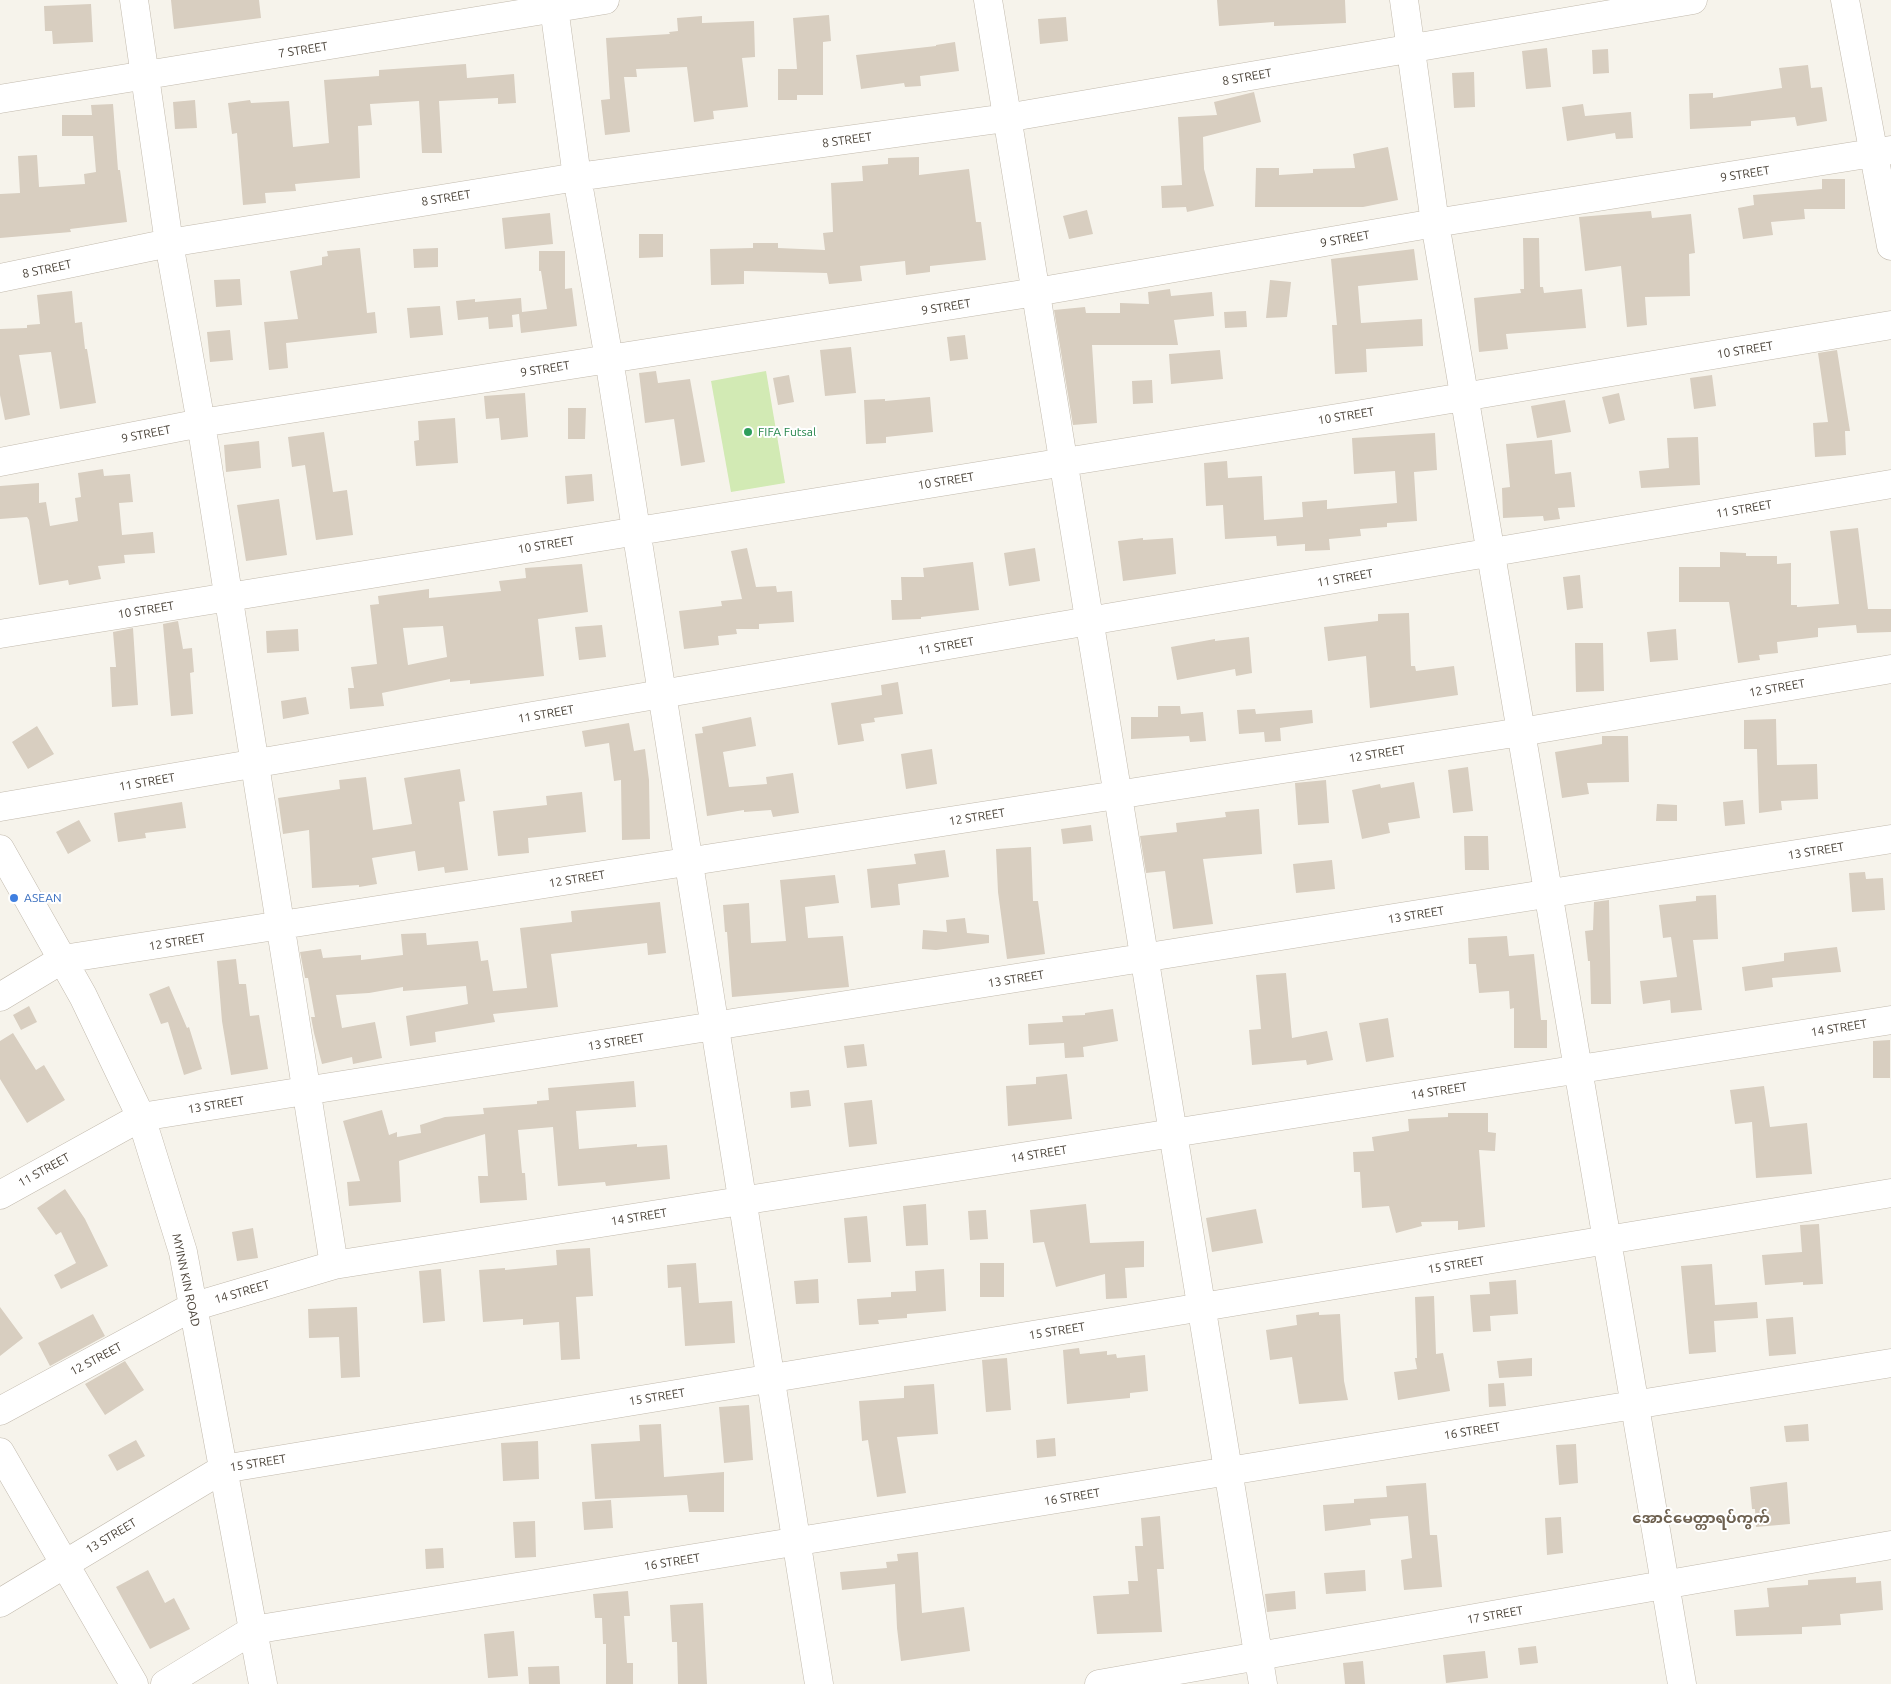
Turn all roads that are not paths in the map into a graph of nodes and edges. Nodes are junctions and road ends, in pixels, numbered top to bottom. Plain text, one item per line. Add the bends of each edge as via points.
1 (134, 0) edge
2 (605, 0) edge
3 (988, 0) edge
4 (1404, 0) edge
5 (1693, 0) edge
6 (1845, 0) edge
7 (554, 4) edge
8 (1410, 49) junction
9 (146, 76) junction
10 (0, 99) edge
11 (1006, 118) junction
12 (1882, 151) edge
13 (577, 177) junction
14 (1435, 223) junction
15 (169, 243) junction
16 (1891, 246) edge
17 (0, 278) edge
18 (1036, 292) junction
19 (1891, 326) edge
20 (609, 359) junction
21 (1464, 397) junction
22 (201, 423) junction
23 (0, 462) edge
24 (1064, 462) junction
25 (1891, 484) edge
26 (636, 531) junction
27 (1491, 554) junction
28 (228, 597) junction
29 (1090, 622) junction
30 (0, 634) edge
31 (1891, 668) edge
32 (662, 694) junction
33 (1521, 732) junction
34 (255, 764) junction
35 (1118, 794) junction
36 (0, 807) edge
37 (1891, 839) edge
38 (0, 849) edge
39 (688, 862) junction
40 (1549, 894) junction
41 (280, 926) junction
42 (1145, 958) junction
43 (63, 959) junction
44 (0, 997) edge
45 (1891, 1020) edge
46 (715, 1026) junction
47 (1578, 1069) junction
48 (306, 1090) junction
49 (141, 1117) junction
50 (1173, 1133) junction
51 (1891, 1193) edge
52 (0, 1195) edge
53 (742, 1201) junction
54 (1607, 1240) junction
55 (334, 1265) junction
56 (192, 1307) junction
57 (1202, 1307) junction
58 (1891, 1363) edge
59 (770, 1378) junction
60 (1635, 1404) junction
61 (0, 1411) edge
62 (0, 1452) edge
63 (223, 1469) junction
64 (1228, 1471) junction
65 (796, 1542) junction
66 (1891, 1545) edge
67 (63, 1565) junction
68 (1666, 1585) junction
69 (0, 1603) edge
70 (253, 1630) junction
71 (1258, 1656) junction
72 (134, 1684) edge
73 (165, 1684) edge
74 (263, 1684) edge
75 (819, 1684) edge
76 (1099, 1684) edge
77 (1263, 1684) edge
78 (1682, 1684) edge

1 - 9 street
2 - 7 street, 7 STREET
3 - 11 street
4 - 8 street
5 - 8 street, 8 STREET
6 - 12 street
7 - 9 street, 7 STREET
7 - 13 street
8 - 11 street, 8 STREET
8 - 14 street
9 - 10 street, 7 STREET
9 - 15 street
11 - 13 street, 8 STREET
11 - 18 street
12 - 14 street, 9 STREET
12 - 16 street
13 - 15 street, 8 STREET
13 - 20 street
14 - 18 street, 9 STREET
14 - 21 street
15 - 17 street, 8 STREET
15 - 22 street
18 - 20 street, 9 STREET
18 - 24 street
19 - 21 street, 10 STREET
20 - 22 street, 9 STREET
20 - 26 street
21 - 24 street, 10 STREET
21 - 27 street
22 - 23 street, 9 STREET
22 - 28 street
24 - 26 street, 10 STREET
24 - 29 street
25 - 27 street, 11 STREET
26 - 28 street, 10 STREET
26 - 32 street
27 - 29 street, 11 STREET
27 - 33 street
28 - 30 street, 10 STREET
28 - 34 street
29 - 32 street, 11 STREET
29 - 35 street
31 - 33 street, 12 STREET
32 - 34 street, 11 STREET
32 - 39 street
33 - 35 street, 12 STREET
33 - 40 street
34 - 36 street, 11 STREET
34 - 41 street
35 - 39 street, 12 STREET
35 - 42 street
37 - 40 street, 13 STREET
38 - 43 street, MYINN KIN ROAD
39 - 41 street, 12 STREET
39 - 46 street
40 - 42 street, 13 STREET
40 - 47 street
41 - 43 street, 12 STREET
41 - 48 street
42 - 46 street, 13 STREET
42 - 50 street
43 - 44 street
43 - 49 street, MYINN KIN ROAD
45 - 47 street, 14 STREET
46 - 48 street, 13 STREET
46 - 53 street
47 - 50 street, 14 STREET
47 - 54 street
48 - 49 street, 13 STREET
48 - 55 street
49 - 52 street, 11 STREET
49 - 56 street, MYINN KIN ROAD via 183,1252
50 - 53 street, 14 STREET
50 - 57 street
51 - 54 street, 15 STREET
53 - 55 street, 14 STREET
53 - 59 street
54 - 57 street, 15 STREET
54 - 60 street
55 - 56 street, 14 STREET
56 - 61 street, 12 STREET
56 - 63 street, MYINN KIN ROAD
57 - 59 street, 15 STREET
57 - 64 street
58 - 60 street, 16 STREET
59 - 63 street, 15 STREET
59 - 65 street
60 - 64 street, 16 STREET
60 - 68 street
62 - 67 street
63 - 67 street, 13 STREET
63 - 70 street, MYINN KIN ROAD
64 - 65 street, 16 STREET
64 - 71 street
65 - 70 street, 16 STREET
65 - 75 street
66 - 68 street, 17 STREET
67 - 69 street, 13 STREET
67 - 72 street
68 - 71 street, 17 STREET
68 - 78 street
70 - 73 street
70 - 74 street, MYINN KIN ROAD
71 - 76 street, 17 STREET
71 - 77 street

